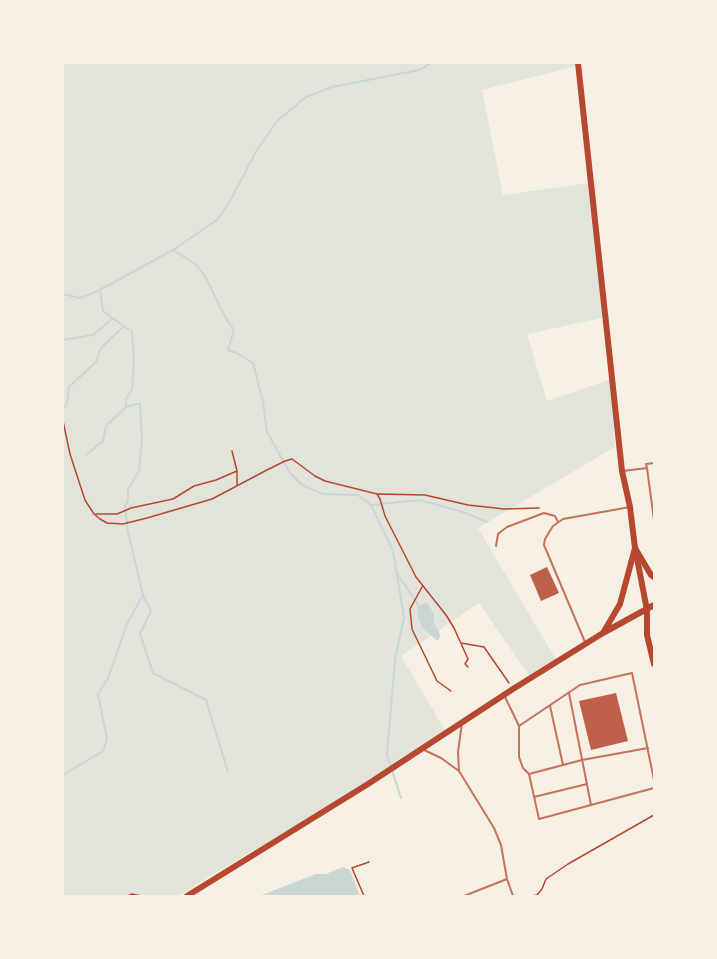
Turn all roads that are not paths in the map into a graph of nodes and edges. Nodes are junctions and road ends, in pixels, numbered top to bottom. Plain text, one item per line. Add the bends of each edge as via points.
1 (578, 63) edge
2 (654, 463) edge
3 (647, 468) junction
4 (622, 471) junction
5 (630, 507) junction
6 (654, 520) edge
7 (558, 522) junction
8 (496, 546) dead end
9 (636, 548) junction
10 (654, 577) edge
11 (654, 605) edge
12 (647, 610) junction
13 (603, 633) junction
14 (585, 644) junction
15 (654, 664) edge
16 (569, 693) junction
17 (503, 695) junction
18 (550, 705) junction
19 (462, 721) junction
20 (519, 726) junction
21 (648, 748) junction
22 (421, 749) junction
23 (582, 760) junction
24 (563, 765) junction
25 (459, 771) junction
26 (529, 774) junction
27 (654, 780) edge
28 (587, 784) junction
29 (654, 788) edge
30 (534, 797) junction
31 (591, 806) junction
32 (507, 879) junction
33 (186, 896) edge
34 (464, 896) edge
35 (513, 896) edge

1 - 4 main road
2 - 3 lane via 646,464
3 - 4 lane
3 - 6 lane
4 - 5 main road
5 - 7 lane
5 - 9 main road
7 - 8 lane via 555,516 544,513 507,527 498,534
7 - 14 lane via 547,534 544,545
9 - 10 main road
9 - 12 main road
9 - 13 main road via 620,604
11 - 12 main road
12 - 13 main road
12 - 15 main road via 647,635
13 - 14 main road
14 - 17 main road
16 - 18 lane
16 - 21 lane via 580,686 632,673
16 - 23 lane
17 - 19 main road
17 - 20 lane
18 - 20 lane
18 - 24 lane
19 - 22 main road
19 - 25 lane
20 - 26 lane via 519,757
21 - 23 lane
21 - 27 lane
22 - 25 lane
22 - 33 main road
23 - 24 lane
23 - 28 lane
24 - 26 lane
25 - 32 lane via 501,845
26 - 30 lane
28 - 30 lane
28 - 31 lane
29 - 31 lane
30 - 31 lane via 539,819
32 - 34 lane
32 - 35 lane

